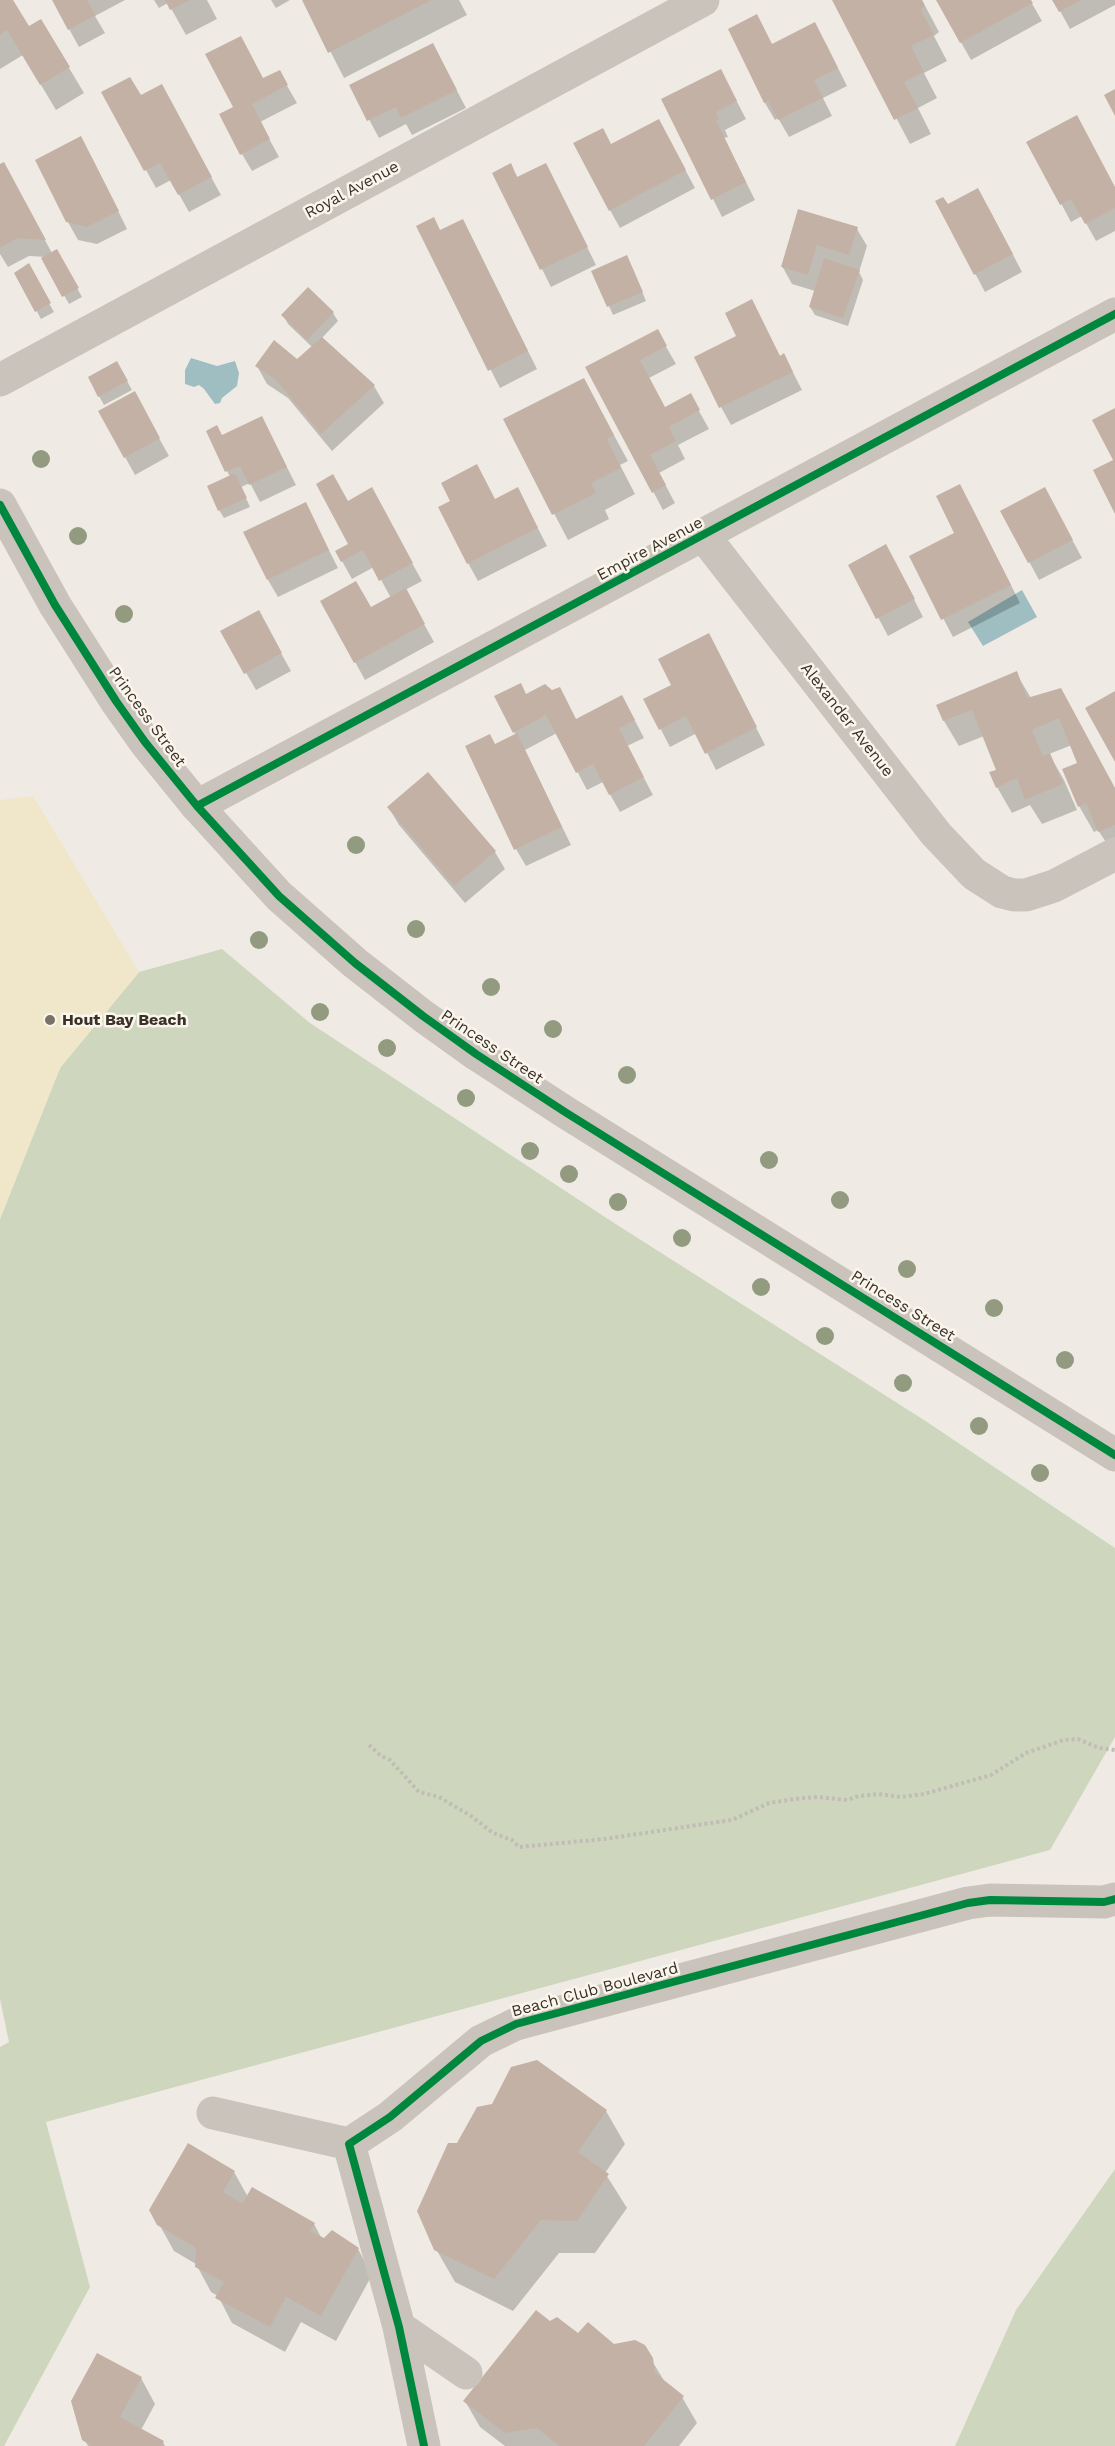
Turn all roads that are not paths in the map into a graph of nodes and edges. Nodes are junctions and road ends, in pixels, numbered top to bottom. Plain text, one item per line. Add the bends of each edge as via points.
1 (704, 0) edge
2 (1115, 314) edge
3 (0, 380) edge
4 (0, 505) edge
5 (704, 536) junction
6 (197, 806) junction
7 (1115, 854) edge
8 (1115, 1455) edge
9 (1115, 1899) edge
10 (213, 2113) dead end
11 (350, 2144) junction
12 (399, 2327) junction
13 (466, 2373) dead end
14 (424, 2446) edge

1 - 3 street, Royal Avenue
2 - 5 street, Empire Avenue
4 - 6 street, Princess Street via 54,605 116,702
5 - 6 street, Empire Avenue
5 - 7 street, Alexander Avenue via 943,843 974,874 1002,892 1041,892
6 - 8 street, Princess Street via 279,896 355,963 476,1054
9 - 11 street, Beach Club Boulevard via 968,1903 516,2024 481,2041 390,2117
10 - 11 street
11 - 12 street
12 - 13 street
12 - 14 street

